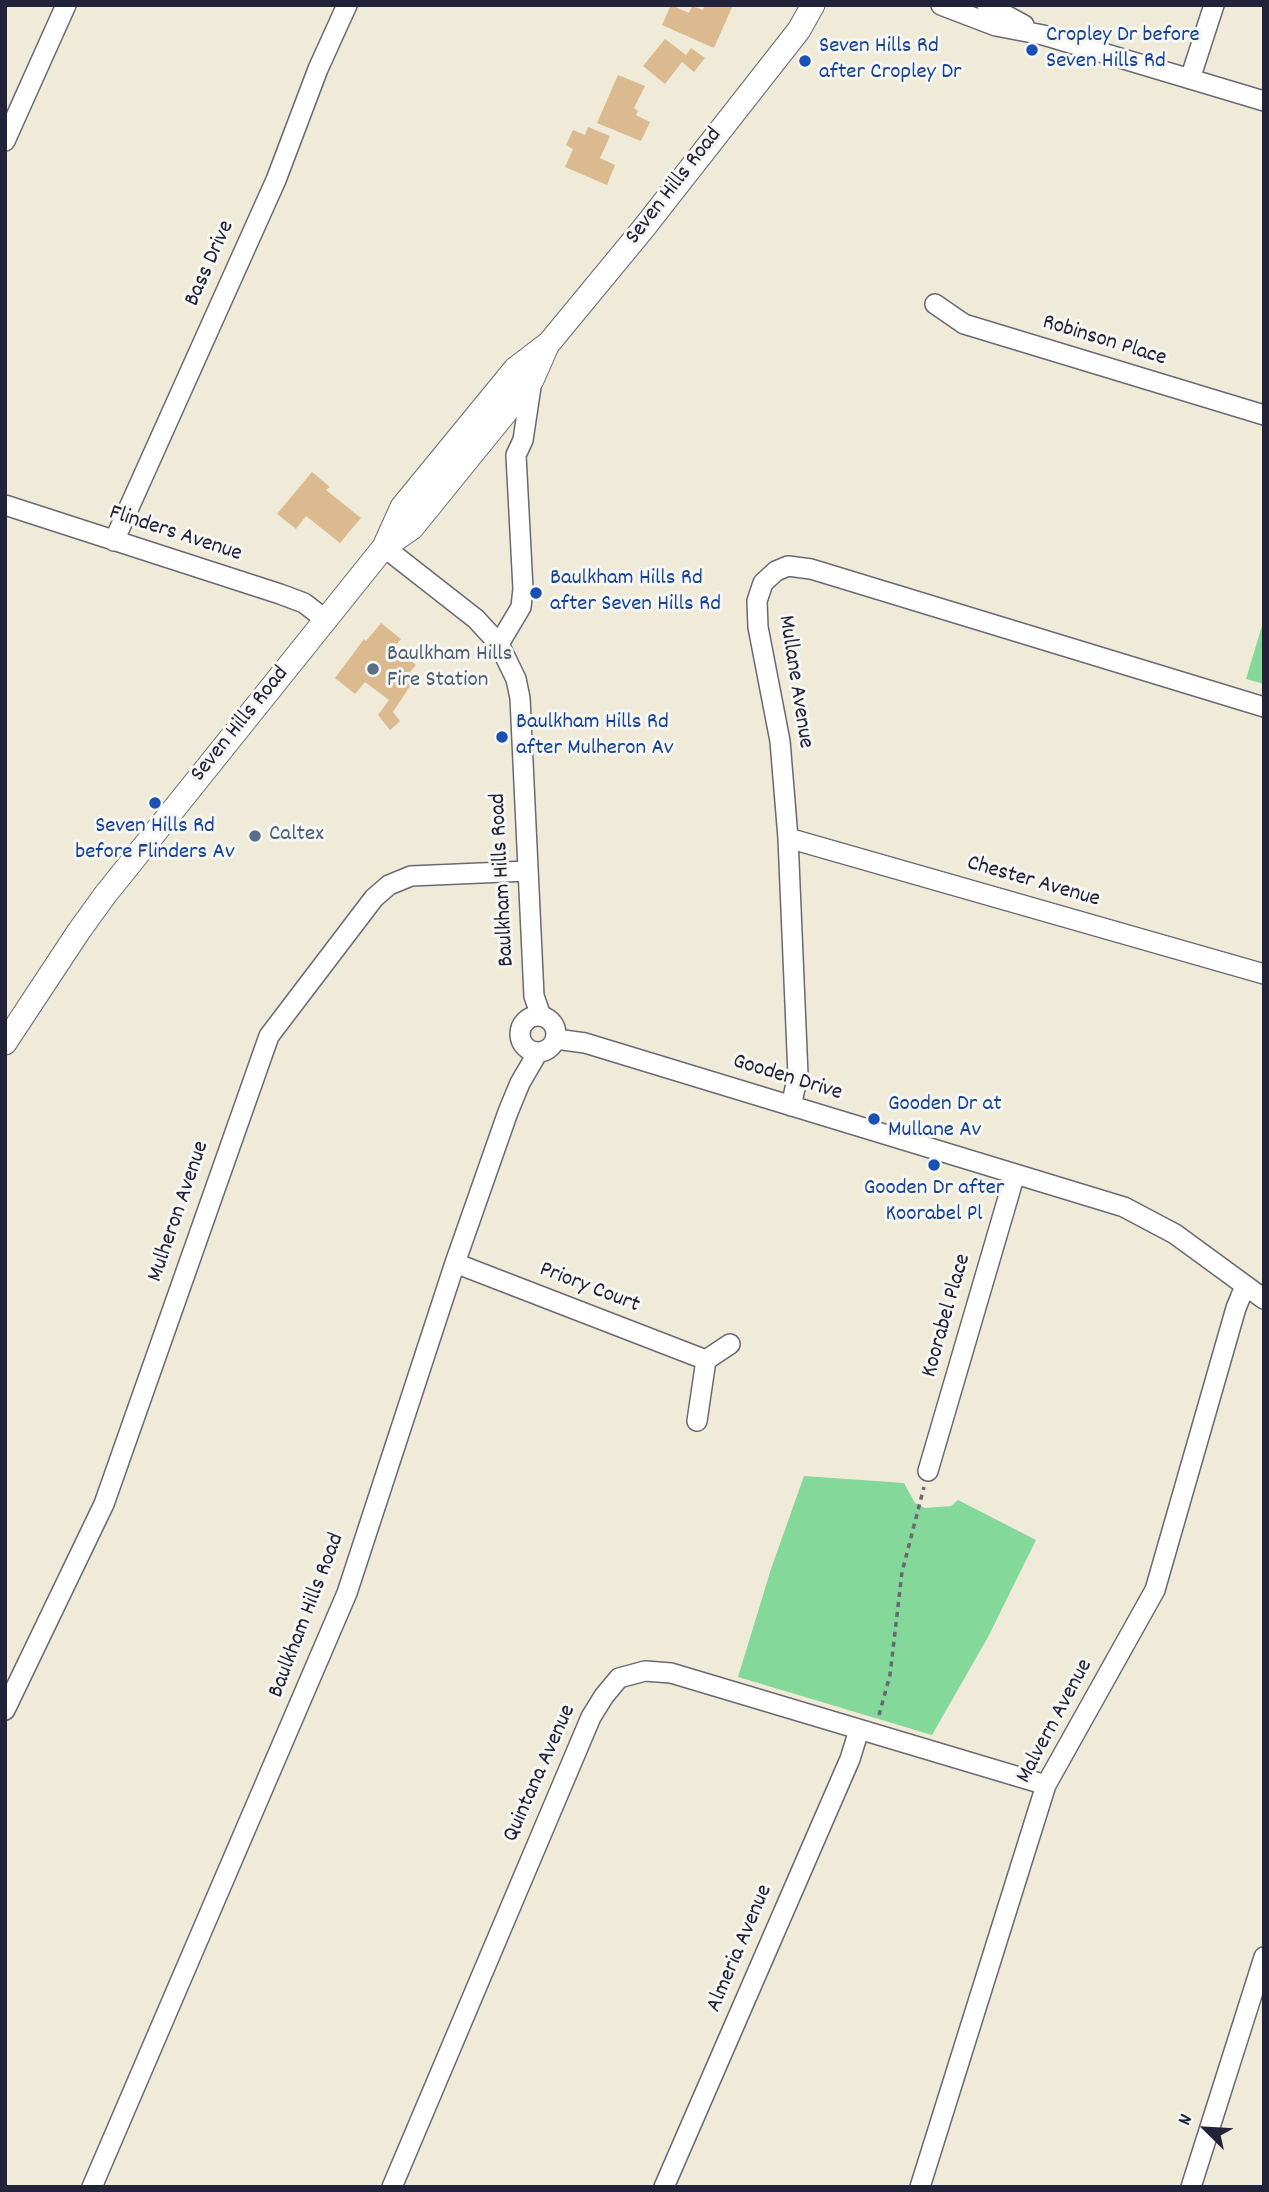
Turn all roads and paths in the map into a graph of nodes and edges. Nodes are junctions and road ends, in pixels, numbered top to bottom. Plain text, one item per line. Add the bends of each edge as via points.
1 (66, 5) edge
2 (347, 5) edge
3 (813, 5) edge
4 (830, 5) edge
5 (941, 5) edge
6 (987, 5) edge
7 (1214, 5) edge
8 (799, 30) junction
9 (1043, 35) junction
10 (1190, 79) junction
11 (1264, 101) edge
12 (5, 141) edge
13 (935, 304) dead end
14 (549, 343) junction
15 (532, 380) junction
16 (1264, 415) edge
17 (5, 506) edge
18 (114, 541) junction
19 (384, 547) junction
20 (326, 620) junction
21 (499, 644) junction
22 (1264, 707) edge
23 (788, 838) junction
24 (527, 871) junction
25 (1264, 974) edge
26 (541, 1016) junction
27 (556, 1039) junction
28 (5, 1043) edge
29 (538, 1052) junction
30 (791, 1106) junction
31 (1015, 1174) junction
32 (455, 1263) junction
33 (1245, 1286) junction
34 (1264, 1299) edge
35 (730, 1344) dead end
36 (706, 1360) junction
37 (697, 1421) dead end
38 (928, 1471) joint
39 (11, 1681) edge
40 (5, 1710) edge
41 (866, 1732) junction
42 (1046, 1785) junction
43 (1264, 1957) edge
44 (92, 2187) edge
45 (392, 2187) edge
46 (664, 2187) edge
47 (920, 2187) edge
48 (1191, 2187) edge

1 - 12 street
2 - 18 street, Bass Drive via 276,180
3 - 8 main road, Seven Hills Road
4 - 8 main road, Seven Hills Road
5 - 9 street via 996,26
6 - 9 street
7 - 10 street
8 - 14 main road, Seven Hills Road
9 - 10 street
10 - 11 street
13 - 16 street, Robinson Place via 964,324
14 - 15 main road, Seven Hills Road
14 - 19 main road, Seven Hills Road via 516,369 402,508
15 - 19 main road, Seven Hills Road via 412,528
15 - 21 street via 523,440 516,455 522,607
17 - 18 street, Flinders Avenue
18 - 20 street, Flinders Avenue via 280,594 304,603
19 - 20 main road, Seven Hills Road
19 - 21 street, Baulkham Hills Road via 477,619
20 - 28 main road, Seven Hills Road via 93,912
21 - 24 street, Baulkham Hills Road via 520,698
22 - 23 street, Mullane Avenue via 811,569 788,566 763,583 757,601 780,741
23 - 25 street, Chester Avenue
23 - 30 street, Mullane Avenue via 798,1075
24 - 26 street, Baulkham Hills Road via 534,996
24 - 39 street, Mulheron Avenue via 411,876 389,885 374,898 269,1036 104,1504
26 - 27 street via 555,1026
26 - 29 street via 525,1022 520,1035 527,1049
27 - 29 street
27 - 30 street, Gooden Drive via 585,1043
29 - 32 street, Baulkham Hills Road via 508,1112
30 - 31 street, Gooden Drive
31 - 33 street, Gooden Drive via 1143,1216
31 - 38 street, Koorabel Place
32 - 36 street, Priory Court
32 - 44 street, Baulkham Hills Road via 347,1593
33 - 34 street, Gooden Drive
33 - 42 street, Malvern Avenue via 1155,1590
35 - 36 street
36 - 37 street
38 - 41 path via 902,1572 890,1675
39 - 40 street, Mulheron Avenue
41 - 42 street, Quintana Avenue
41 - 45 street, Quintana Avenue via 671,1672 645,1671 620,1678 591,1717
41 - 46 street, Almeria Avenue via 850,1759
42 - 47 street, Malvern Avenue
43 - 48 street

